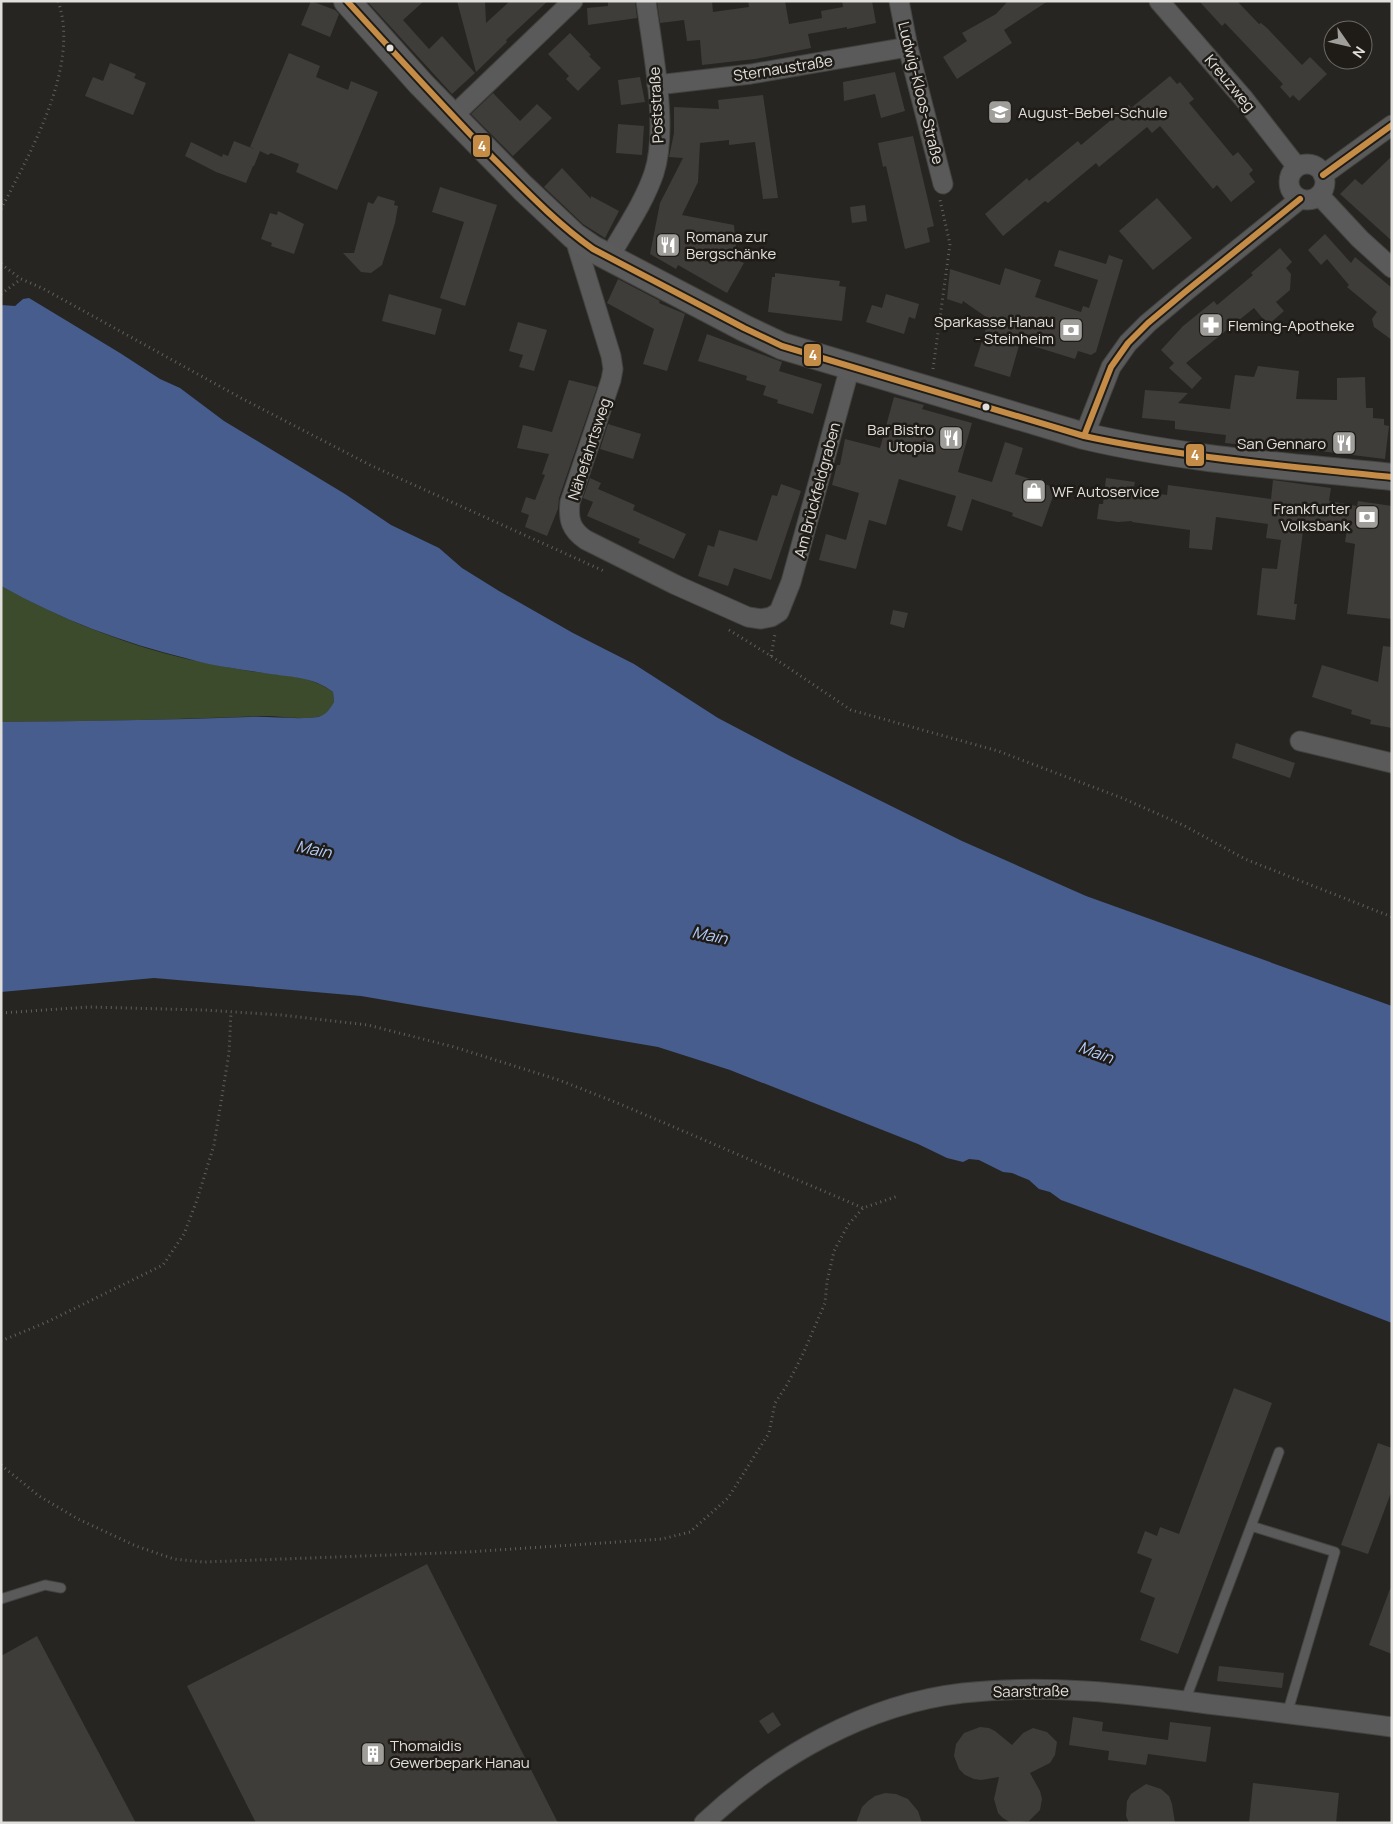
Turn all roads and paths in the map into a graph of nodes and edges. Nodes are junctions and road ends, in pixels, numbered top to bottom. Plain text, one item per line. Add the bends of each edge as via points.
1 (58, 1) edge
2 (347, 1) edge
3 (573, 1) edge
4 (646, 1) edge
5 (899, 1) edge
6 (1159, 1) edge
7 (908, 47) junction
8 (657, 85) junction
9 (453, 116) junction
10 (1392, 125) edge
11 (1297, 167) junction
12 (1323, 175) junction
13 (943, 184) joint
14 (1309, 197) junction
15 (1, 209) edge
16 (574, 236) junction
17 (609, 258) junction
18 (1, 264) edge
19 (1392, 268) edge
20 (21, 279) junction
21 (1, 294) edge
22 (850, 367) junction
23 (929, 390) junction
24 (1084, 436) junction
25 (1392, 476) edge
26 (615, 576) dead end
27 (779, 612) joint
28 (722, 626) dead end
29 (1300, 741) dead end
30 (1392, 763) edge
31 (1392, 917) edge
32 (231, 1012) junction
33 (1, 1013) edge
34 (898, 1196) dead end
35 (863, 1208) junction
36 (1, 1341) edge
37 (1279, 1452) dead end
38 (1, 1465) edge
39 (1251, 1526) junction
40 (60, 1588) dead end
41 (1, 1599) edge
42 (1185, 1701) junction
43 (1287, 1714) junction
44 (1392, 1727) edge
45 (704, 1823) edge

1 - 15 path via 62,14 63,55 51,101
2 - 9 main road
3 - 9 street
4 - 8 street, Poststraße
5 - 7 street, Ludwig-Kloos-Straße
6 - 11 street, Kreuzweg via 1244,99
7 - 8 street, Sternaustraße via 751,74
7 - 13 street, Ludwig-Kloos-Straße
8 - 17 street, Poststraße via 660,136 654,172
9 - 16 main road
10 - 12 street
11 - 12 street via 1309,164
11 - 14 street via 1290,176 1289,186 1295,196
12 - 14 street via 1324,186
13 - 23 path via 938,193 950,244
14 - 19 street
14 - 24 street via 1148,323 1128,343 1111,367
16 - 17 main road
16 - 27 street, Nähefahrtsweg via 613,369 570,502 569,518 574,530 586,540 748,617 761,620
17 - 22 main road via 766,339
18 - 20 path
20 - 21 path
20 - 26 path via 370,465
22 - 23 main road
22 - 27 street, Am Brückfeldgraben via 791,582
23 - 24 main road
24 - 25 main road via 1146,450
28 - 31 path via 851,710 998,751 1122,798 1183,825 1245,859
29 - 30 street
32 - 33 path via 89,1007
32 - 35 path via 368,1026 454,1047 559,1080
32 - 36 path via 214,1145 184,1234 163,1265
34 - 35 path
35 - 38 path via 848,1225 834,1251 825,1303 803,1354 775,1403 769,1433 728,1498 690,1532 662,1539 468,1552 204,1562 166,1557 78,1519 38,1496
37 - 39 lane
39 - 42 lane
39 - 43 lane via 1335,1552
40 - 41 lane via 45,1585
42 - 43 street, Saarstraße
42 - 45 street, Saarstraße via 1111,1692 1043,1689 963,1693 929,1699 856,1723 790,1756 743,1788
43 - 44 street, Saarstraße

